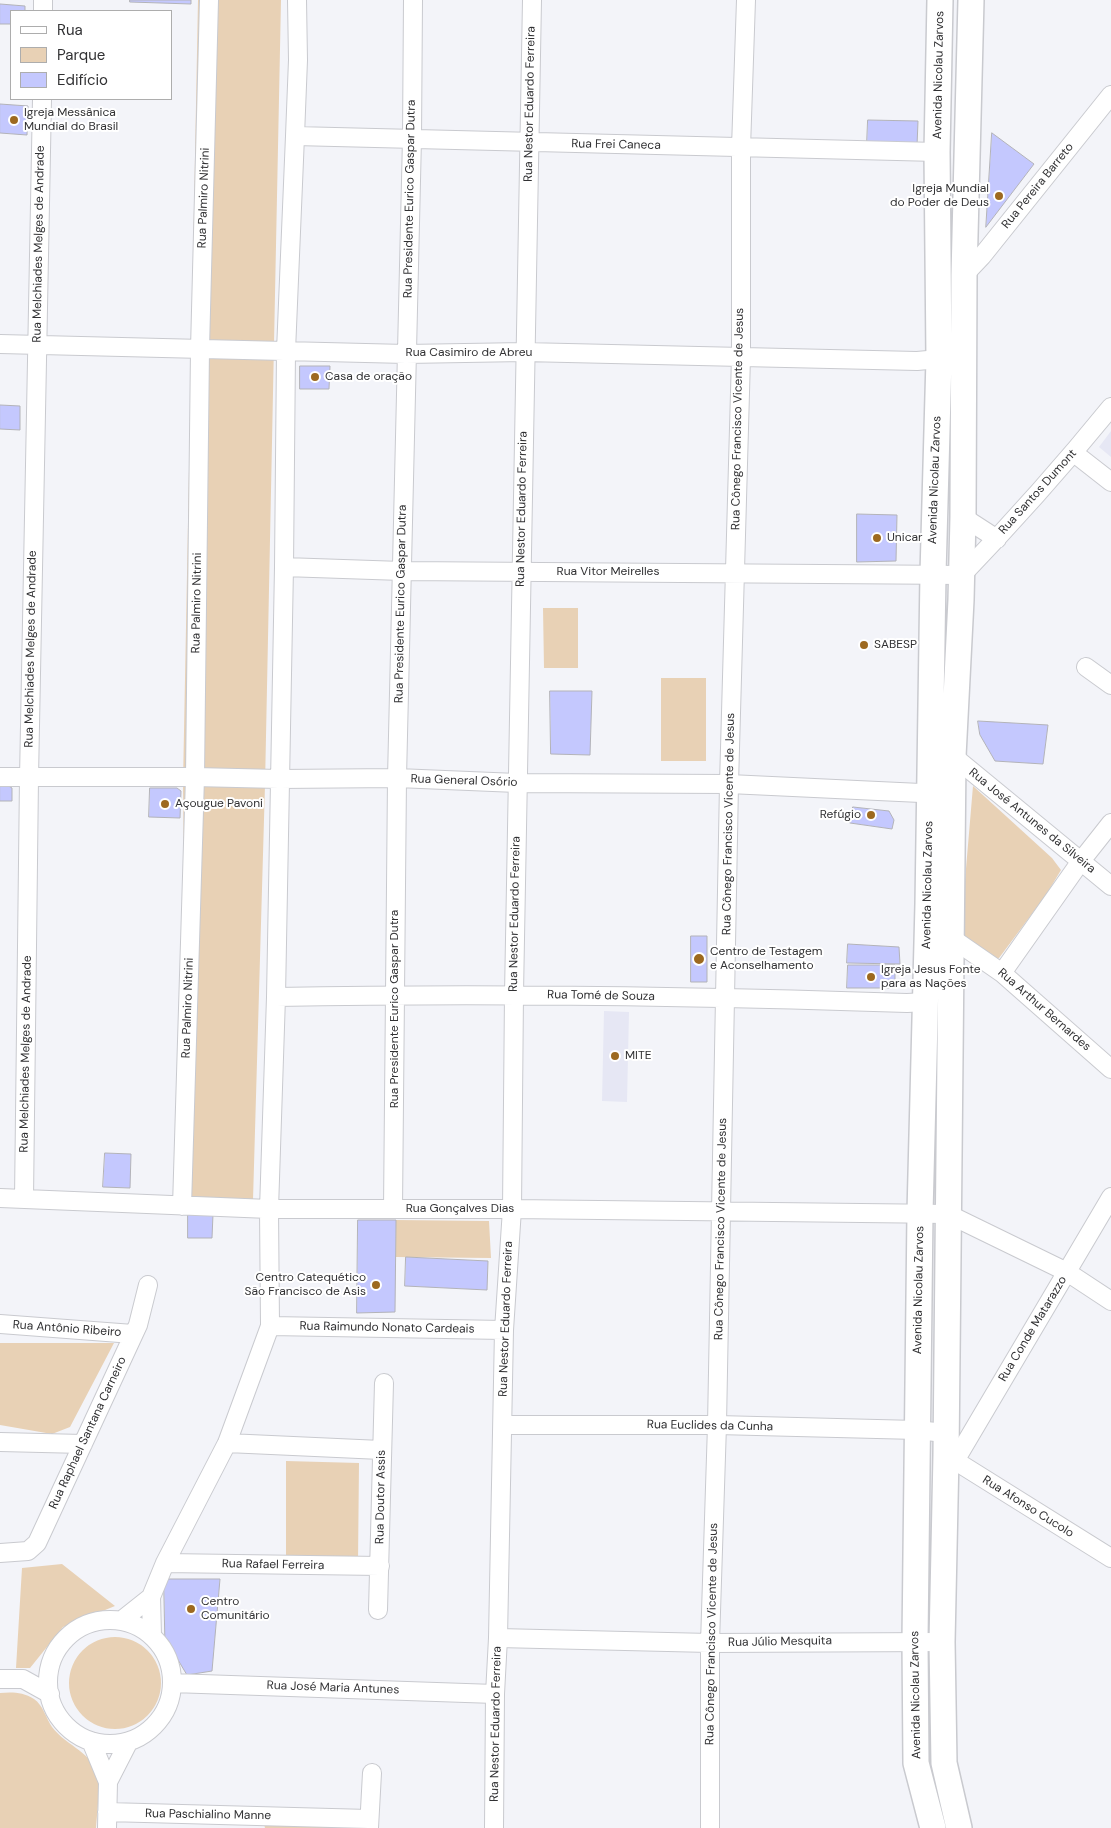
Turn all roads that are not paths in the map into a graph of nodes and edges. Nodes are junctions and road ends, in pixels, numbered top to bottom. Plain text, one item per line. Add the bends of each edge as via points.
1 (210, 0) edge
2 (298, 0) edge
3 (413, 0) edge
4 (532, 0) edge
5 (746, 0) edge
6 (940, 0) edge
7 (971, 0) edge
8 (1111, 94) edge
9 (42, 100) edge
10 (295, 136) junction
11 (412, 138) junction
12 (529, 143) junction
13 (741, 148) junction
14 (938, 152) junction
15 (964, 275) junction
16 (0, 344) edge
17 (38, 345) junction
18 (200, 349) junction
19 (286, 351) junction
20 (524, 352) junction
21 (406, 354) junction
22 (741, 356) junction
23 (938, 359) junction
24 (1111, 406) edge
25 (1074, 453) junction
26 (1111, 482) edge
27 (964, 517) junction
28 (996, 540) junction
29 (284, 567) junction
30 (402, 571) junction
31 (521, 571) junction
32 (734, 573) junction
33 (933, 574) junction
34 (962, 575) junction
35 (1086, 667) dead end
36 (1111, 685) edge
37 (953, 756) junction
38 (0, 777) edge
39 (195, 777) junction
40 (29, 778) junction
41 (397, 778) junction
42 (279, 780) junction
43 (517, 783) junction
44 (729, 784) junction
45 (940, 794) junction
46 (1111, 823) edge
47 (1081, 861) junction
48 (1111, 886) edge
49 (950, 936) junction
50 (1002, 973) junction
51 (514, 994) junction
52 (395, 995) junction
53 (276, 997) junction
54 (726, 997) junction
55 (938, 1001) junction
56 (1111, 1069) edge
57 (1111, 1196) edge
58 (0, 1198) edge
59 (24, 1199) junction
60 (182, 1206) junction
61 (269, 1209) junction
62 (393, 1209) junction
63 (512, 1209) junction
64 (721, 1211) junction
65 (920, 1213) junction
66 (948, 1214) junction
67 (1067, 1272) junction
68 (148, 1285) dead end
69 (1111, 1301) edge
70 (0, 1324) edge
71 (270, 1326) junction
72 (504, 1330) junction
73 (133, 1334) junction
74 (384, 1383) dead end
75 (502, 1425) junction
76 (717, 1425) junction
77 (917, 1430) junction
78 (0, 1442) edge
79 (227, 1443) junction
80 (83, 1444) junction
81 (381, 1450) junction
82 (949, 1450) junction
83 (0, 1554) edge
84 (1111, 1558) edge
85 (165, 1563) junction
86 (380, 1566) junction
87 (151, 1597) junction
88 (378, 1610) dead end
89 (122, 1620) junction
90 (152, 1636) junction
91 (498, 1638) junction
92 (914, 1642) junction
93 (942, 1642) junction
94 (710, 1643) junction
95 (51, 1662) junction
96 (0, 1679) edge
97 (23, 1679) junction
98 (172, 1683) junction
99 (50, 1694) junction
100 (495, 1694) junction
101 (91, 1741) junction
102 (130, 1741) junction
103 (372, 1773) dead end
104 (108, 1782) junction
105 (107, 1820) edge
106 (369, 1823) edge
107 (494, 1828) edge
108 (710, 1828) edge
109 (933, 1828) edge
110 (959, 1828) edge

1 - 18 street, Rua Palmiro Nitrini
2 - 10 street
3 - 11 street, Rua Presidente Eurico Gaspar Dutra
4 - 12 street, Rua Nestor Eduardo Ferreira
5 - 13 street, Rua Cônego Francisco Vicente de Jesus
6 - 14 main road, Avenida Nicolau Zarvos
7 - 15 main road, Avenida Nicolau Zarvos
8 - 15 street, Rua Pereira Barreto
9 - 17 street, Rua Melchiades Melges de Andrade
10 - 11 street, Rua Frei Caneca
10 - 19 street
11 - 12 street, Rua Frei Caneca
11 - 21 street, Rua Presidente Eurico Gaspar Dutra
12 - 13 street, Rua Frei Caneca
12 - 20 street, Rua Nestor Eduardo Ferreira
13 - 14 street, Rua Frei Caneca
13 - 22 street, Rua Cônego Francisco Vicente de Jesus
14 - 23 main road, Avenida Nicolau Zarvos
15 - 27 main road, Avenida Nicolau Zarvos
16 - 17 street, Rua Casimiro de Abreu
17 - 18 street, Rua Casimiro de Abreu
17 - 40 street, Rua Melchiades Melges de Andrade
18 - 19 street, Rua Casimiro de Abreu
18 - 39 street, Rua Palmiro Nitrini
19 - 21 street, Rua Casimiro de Abreu
19 - 29 street
20 - 21 street, Rua Casimiro de Abreu
20 - 22 street, Rua Casimiro de Abreu
20 - 31 street, Rua Nestor Eduardo Ferreira
21 - 30 street, Rua Presidente Eurico Gaspar Dutra
22 - 23 street, Rua Casimiro de Abreu
22 - 32 street, Rua Cônego Francisco Vicente de Jesus
23 - 33 main road, Avenida Nicolau Zarvos
24 - 25 street, Rua Santos Dumont
25 - 26 street
25 - 28 street, Rua Santos Dumont
27 - 28 street
27 - 34 main road, Avenida Nicolau Zarvos
28 - 34 street, Rua Santos Dumont
29 - 30 street, Rua Vitor Meirelles
29 - 42 street
30 - 31 street, Rua Vitor Meirelles
30 - 41 street, Rua Presidente Eurico Gaspar Dutra
31 - 32 street, Rua Vitor Meirelles
31 - 43 street, Rua Nestor Eduardo Ferreira
32 - 33 street, Rua Vitor Meirelles
32 - 44 street, Rua Cônego Francisco Vicente de Jesus
33 - 34 street, Rua Vitor Meirelles
33 - 45 main road, Avenida Nicolau Zarvos
34 - 37 main road, Avenida Nicolau Zarvos
35 - 36 street
37 - 45 main road, Avenida Nicolau Zarvos
37 - 47 street, Rua José Antunes da Silveira
38 - 40 street, Rua General Osório
39 - 40 street, Rua General Osório
39 - 42 street, Rua General Osório
39 - 60 street, Rua Palmiro Nitrini
40 - 59 street, Rua Melchiades Melges de Andrade
41 - 42 street, Rua General Osório
41 - 43 street, Rua General Osório
41 - 52 street, Rua Presidente Eurico Gaspar Dutra
42 - 53 street
43 - 44 street, Rua General Osório
43 - 51 street, Rua Nestor Eduardo Ferreira
44 - 45 street, Rua General Osório
44 - 54 street, Rua Cônego Francisco Vicente de Jesus
45 - 49 main road, Avenida Nicolau Zarvos
45 - 55 main road, Avenida Nicolau Zarvos
46 - 47 street
47 - 48 street, Rua José Antunes da Silveira
47 - 50 street
49 - 50 street, Rua Arthur Bernardes
49 - 55 main road, Avenida Nicolau Zarvos
50 - 56 street, Rua Arthur Bernardes
51 - 52 street, Rua Tomé de Souza
51 - 54 street, Rua Tomé de Souza
51 - 63 street, Rua Nestor Eduardo Ferreira
52 - 53 street, Rua Tomé de Souza
52 - 62 street, Rua Presidente Eurico Gaspar Dutra
53 - 61 street
54 - 55 street, Rua Tomé de Souza via 907,1004
54 - 64 street, Rua Cônego Francisco Vicente de Jesus
55 - 65 main road, Avenida Nicolau Zarvos
55 - 66 main road, Avenida Nicolau Zarvos
57 - 67 street, Rua Conde Matarazzo
58 - 59 street, Rua Gonçalves Dias
59 - 60 street, Rua Gonçalves Dias
60 - 61 street, Rua Gonçalves Dias
61 - 62 street, Rua Gonçalves Dias
61 - 71 street
62 - 63 street, Rua Gonçalves Dias
63 - 64 street, Rua Gonçalves Dias
63 - 72 street, Rua Nestor Eduardo Ferreira
64 - 65 street, Rua Gonçalves Dias
64 - 76 street, Rua Cônego Francisco Vicente de Jesus
65 - 66 street, Rua Gonçalves Dias
65 - 77 main road, Avenida Nicolau Zarvos
66 - 67 street
66 - 82 main road, Avenida Nicolau Zarvos
67 - 69 street
67 - 82 street, Rua Conde Matarazzo
68 - 73 street, Rua Raphael Santana Carneiro
70 - 73 street, Rua Antônio Ribeiro
71 - 72 street, Rua Raimundo Nonato Cardeais
71 - 79 street
72 - 75 street, Rua Nestor Eduardo Ferreira
73 - 80 street, Rua Raphael Santana Carneiro
74 - 81 street, Rua Doutor Assis
75 - 76 street, Rua Euclides da Cunha
75 - 91 street, Rua Nestor Eduardo Ferreira
76 - 77 street, Rua Euclides da Cunha
76 - 94 street, Rua Cônego Francisco Vicente de Jesus
77 - 82 street, Rua Euclides da Cunha
77 - 92 main road, Avenida Nicolau Zarvos
78 - 80 street
79 - 81 street
79 - 85 street
80 - 83 street, Rua Raphael Santana Carneiro via 38,1543 28,1551
81 - 86 street, Rua Doutor Assis
82 - 84 street, Rua Afonso Cucolo
82 - 93 main road, Avenida Nicolau Zarvos
85 - 86 street, Rua Rafael Ferreira
85 - 87 street
86 - 88 street, Rua Doutor Assis
87 - 89 street
87 - 90 street
89 - 90 street
89 - 95 street via 87,1624 71,1633
90 - 98 street via 164,1650
91 - 94 street, Rua Júlio Mesquita
91 - 100 street, Rua Nestor Eduardo Ferreira
92 - 93 street, Rua Júlio Mesquita
92 - 94 street, Rua Júlio Mesquita
92 - 109 main road, Avenida Nicolau Zarvos via 916,1763
93 - 110 main road, Avenida Nicolau Zarvos via 944,1763
94 - 108 street, Rua Cônego Francisco Vicente de Jesus
95 - 97 street
95 - 99 street
96 - 97 street
97 - 99 street
98 - 100 street, Rua José Maria Antunes
98 - 102 street via 169,1702 160,1718 146,1732
99 - 101 street via 60,1718 74,1732
100 - 107 street, Rua Nestor Eduardo Ferreira
101 - 102 street via 111,1744
101 - 104 street
102 - 104 street
103 - 106 street
104 - 105 street
105 - 106 street, Rua Paschialino Manne

